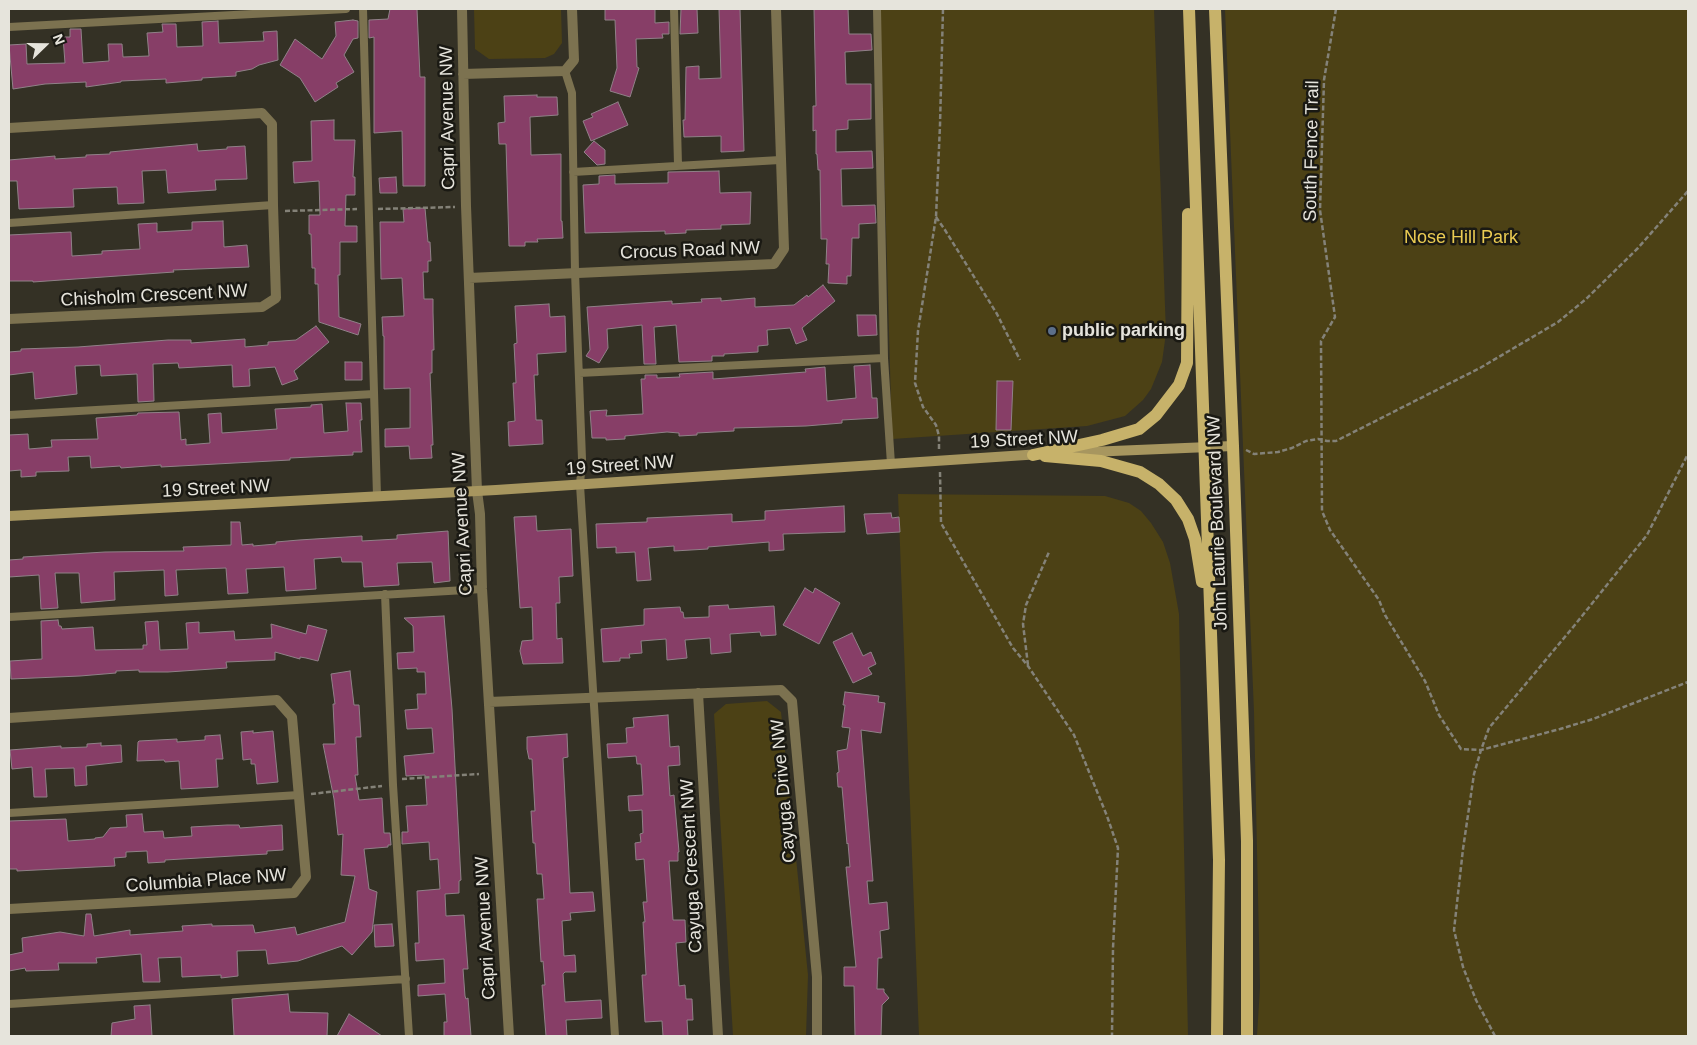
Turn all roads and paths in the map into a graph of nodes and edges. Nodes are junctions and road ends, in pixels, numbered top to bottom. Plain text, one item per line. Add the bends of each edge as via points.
1 (346, 9) edge
2 (363, 9) edge
3 (462, 9) edge
4 (572, 9) edge
5 (674, 9) edge
6 (776, 9) edge
7 (877, 9) edge
8 (942, 9) edge
9 (1189, 9) edge
10 (1215, 9) edge
11 (1336, 9) edge
12 (9, 27) edge
13 (566, 71) junction
14 (463, 74) junction
15 (1193, 90) junction
16 (9, 128) edge
17 (780, 160) junction
18 (678, 165) junction
19 (573, 172) junction
20 (1688, 191) edge
21 (272, 205) junction
22 (936, 217) junction
23 (9, 222) edge
24 (575, 272) junction
25 (469, 278) junction
26 (9, 319) edge
27 (884, 358) junction
28 (1020, 360) dead end
29 (579, 373) junction
30 (374, 394) junction
31 (9, 415) edge
32 (939, 436) dead end
33 (1322, 440) junction
34 (1205, 446) junction
35 (1233, 446) junction
36 (1688, 454) edge
37 (1033, 455) junction
38 (891, 464) junction
39 (940, 476) dead end
40 (580, 485) junction
41 (477, 491) junction
42 (377, 496) junction
43 (9, 516) edge
44 (1048, 552) dead end
45 (482, 588) junction
46 (385, 594) junction
47 (9, 617) edge
48 (1211, 645) junction
49 (1028, 666) junction
50 (1688, 682) edge
51 (698, 693) junction
52 (594, 698) junction
53 (489, 702) junction
54 (9, 718) edge
55 (1481, 750) junction
56 (479, 774) dead end
57 (393, 783) junction
58 (299, 796) junction
59 (9, 813) edge
60 (9, 909) edge
61 (406, 979) junction
62 (9, 1004) edge
63 (409, 1036) edge
64 (509, 1036) edge
65 (616, 1036) edge
66 (718, 1036) edge
67 (817, 1036) edge
68 (1112, 1036) edge
69 (1217, 1036) edge
70 (1247, 1036) edge
71 (1495, 1036) edge

1 - 12 lane
2 - 30 lane
3 - 14 street, Capri Avenue NW
4 - 13 street via 574,60
5 - 18 lane
6 - 17 street, Crocus Road NW
7 - 27 lane
8 - 22 path
9 - 15 main road, John Laurie Boulevard NW
10 - 35 main road, John Laurie Boulevard NW
11 - 33 path, South Fence Trail via 1324,80 1320,200 1335,317 1321,341
13 - 14 street
13 - 19 lane via 572,93
14 - 25 street, Capri Avenue NW
15 - 34 main road, John Laurie Boulevard NW
15 - 37 main road via 1187,158 1188,363 1180,385 1156,415 1139,429
16 - 21 street, Chisholm Crescent NW via 262,113 272,124
17 - 18 lane
17 - 24 street, Crocus Road NW via 784,249 774,264
18 - 19 lane
19 - 24 lane
20 - 33 path via 1638,248 1558,322 1480,368 1343,437 1328,442
21 - 23 lane
21 - 26 street, Chisholm Crescent NW via 276,298 262,307
22 - 28 path via 996,314
22 - 32 path via 918,331 915,383 923,407 936,425
24 - 25 street, Crocus Road NW
24 - 29 lane
25 - 41 street, Capri Avenue NW
27 - 29 lane
27 - 38 lane
29 - 40 lane
30 - 31 lane
30 - 42 lane
33 - 35 path via 1306,441 1278,452 1254,454
33 - 55 path, South Fence Trail via 1322,511 1330,530 1379,600 1460,749
34 - 35 street, 19 Street NW
34 - 37 street, 19 Street NW
34 - 48 main road, John Laurie Boulevard NW
35 - 70 main road, John Laurie Boulevard NW via 1247,841
36 - 55 path via 1647,534 1489,728
37 - 38 street, 19 Street NW
37 - 48 main road via 1101,462 1140,472 1176,500 1195,539
38 - 40 street, 19 Street NW
39 - 49 path via 942,523 1013,648
40 - 41 street, 19 Street NW
40 - 52 lane
41 - 42 street, 19 Street NW
41 - 45 street, Capri Avenue NW
42 - 43 street, 19 Street NW
44 - 49 path via 1026,605 1023,624
45 - 46 lane
45 - 53 street, Capri Avenue NW
46 - 47 lane
46 - 57 lane
48 - 69 main road, John Laurie Boulevard NW via 1219,860
49 - 68 path via 1074,735 1118,848
50 - 55 path via 1593,719
51 - 52 street, Cayuga Drive NW
51 - 66 street, Cayuga Crescent NW
51 - 67 street, Cayuga Drive NW via 781,690 792,701 817,977
52 - 53 street, Cayuga Drive NW
52 - 65 lane
53 - 64 street, Capri Avenue NW
54 - 58 street, Columbia Place NW via 277,700 292,717
55 - 71 path via 1474,774 1454,930 1472,991
56 - 57 path
57 - 58 path
57 - 61 lane
58 - 59 lane
58 - 60 street, Columbia Place NW via 306,877 294,893
61 - 62 lane
61 - 63 lane

